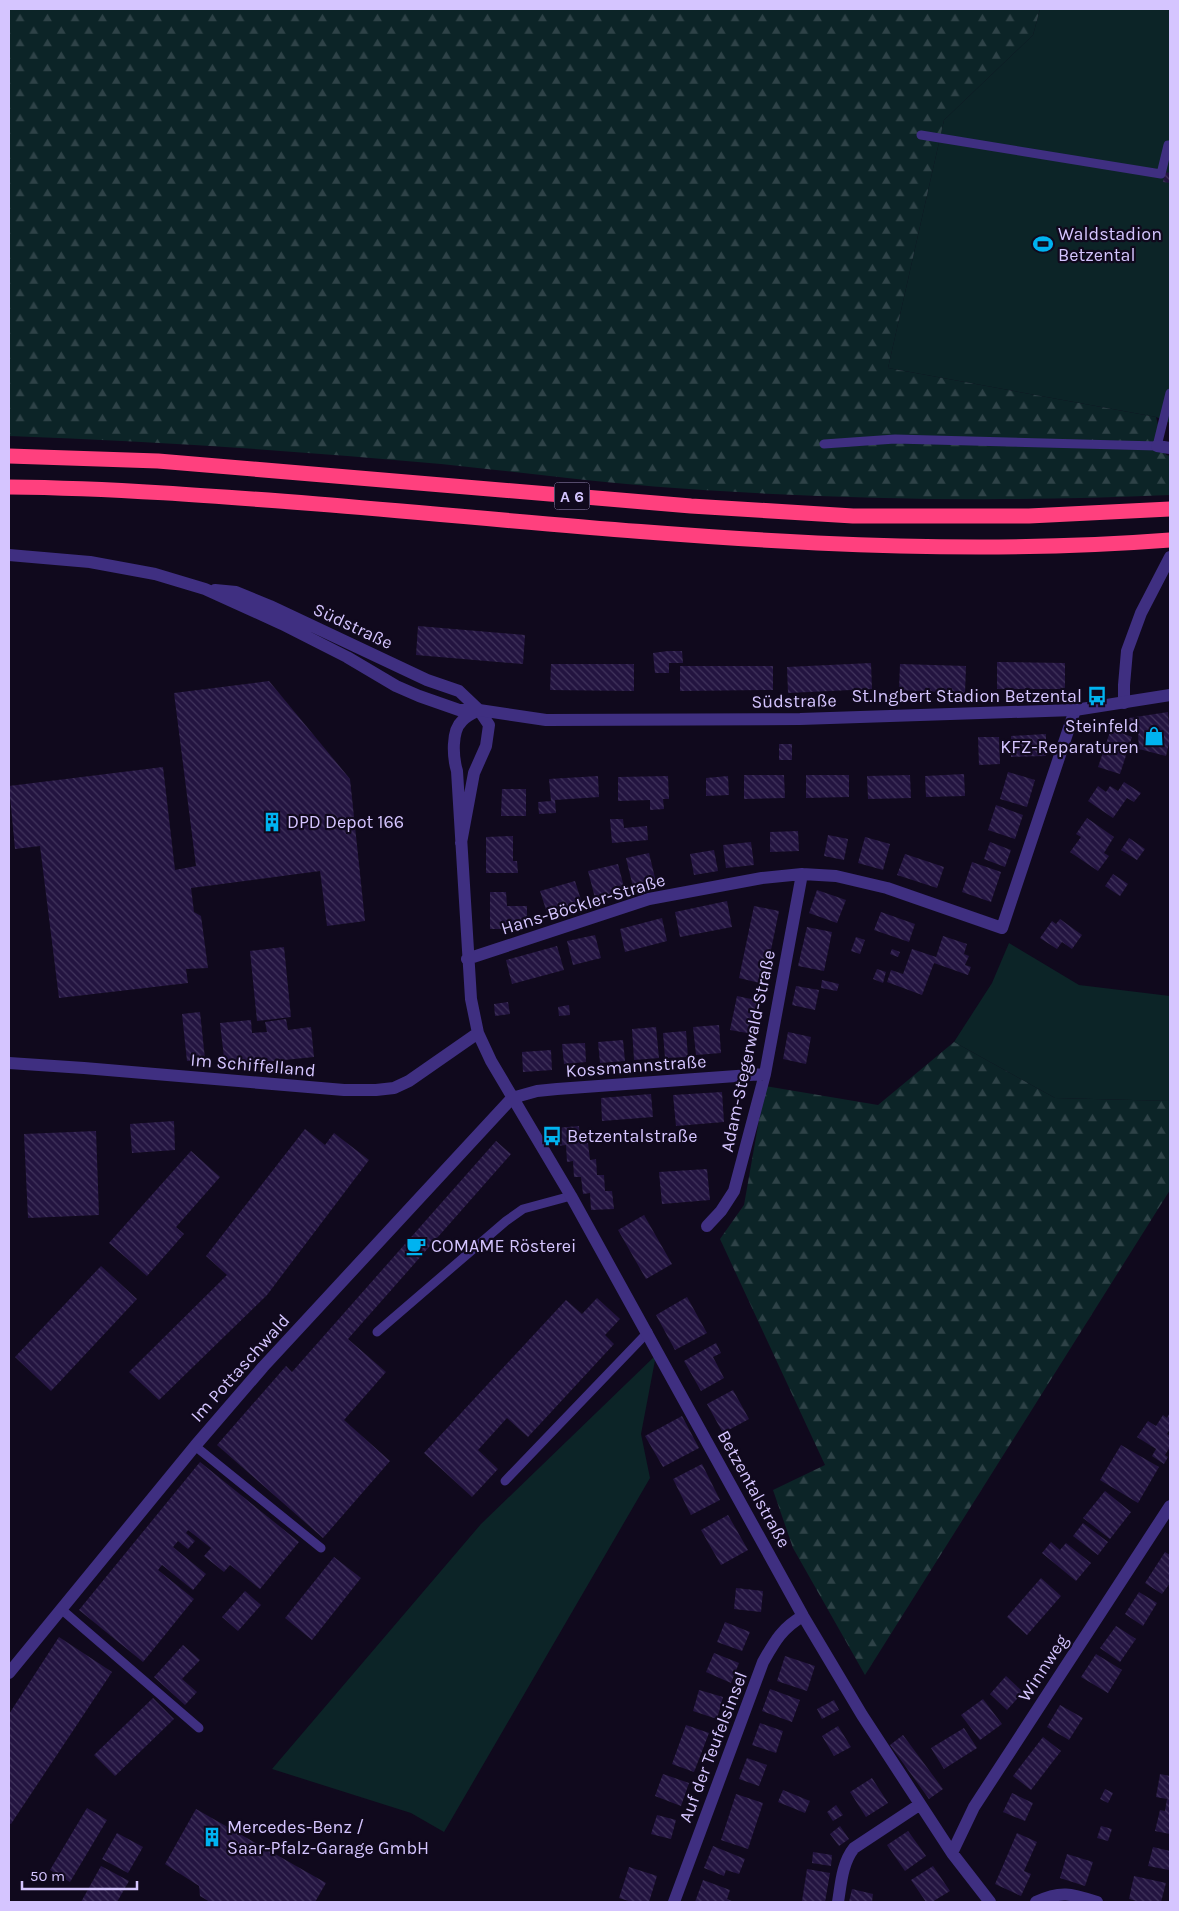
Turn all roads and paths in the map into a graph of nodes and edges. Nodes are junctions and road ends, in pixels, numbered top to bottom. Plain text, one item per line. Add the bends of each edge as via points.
1 (921, 135) dead end
2 (1170, 145) edge
3 (1170, 394) edge
4 (824, 444) dead end
5 (1164, 447) edge
6 (9, 456) edge
7 (9, 487) edge
8 (1170, 509) edge
9 (1170, 540) edge
10 (9, 555) edge
11 (1170, 556) edge
12 (205, 589) junction
13 (1170, 695) edge
14 (1124, 703) junction
15 (479, 710) junction
16 (1075, 710) junction
17 (461, 843) junction
18 (802, 874) junction
19 (467, 959) junction
20 (478, 1033) junction
21 (9, 1063) edge
22 (764, 1074) junction
23 (512, 1098) junction
24 (572, 1196) junction
25 (707, 1226) dead end
26 (377, 1332) dead end
27 (648, 1332) junction
28 (195, 1446) junction
29 (505, 1481) dead end
30 (1170, 1506) edge
31 (321, 1548) dead end
32 (61, 1609) junction
33 (803, 1616) junction
34 (9, 1673) edge
35 (199, 1728) dead end
36 (919, 1805) junction
37 (952, 1853) junction
38 (674, 1902) edge
39 (838, 1902) edge
40 (990, 1902) edge
41 (1036, 1902) edge
42 (1097, 1902) edge

1 - 2 lane via 1161,174
3 - 5 lane
4 - 5 lane via 896,439
6 - 8 highway, A 6 via 158,461 813,514 1029,516
7 - 9 highway, A 6 via 66,487 251,499 830,544 1023,547
10 - 12 street, Südstraße via 90,562 155,574
11 - 14 street via 1141,613 1127,650
12 - 15 street, Südstraße via 347,656 396,686 459,710
12 - 15 street, Südstraße via 236,592 270,606 427,680 459,691
13 - 14 street, Südstraße
14 - 16 street, Südstraße
15 - 16 street, Südstraße via 546,720 800,719
15 - 17 street via 489,725 486,746 474,773
15 - 17 street via 461,721 455,737 453,758 457,771
16 - 18 street, Hans-Böckler-Straße via 1002,928 887,888 836,876
17 - 19 street, Betzentalstraße
18 - 19 street, Hans-Böckler-Straße via 762,878 649,899
18 - 22 street, Adam-Stegerwald-Straße
19 - 20 street, Betzentalstraße
20 - 21 street, Im Schiffelland via 409,1082 376,1090
20 - 23 street, Betzentalstraße
22 - 23 street, Kossmannstraße via 537,1091
22 - 25 street, Adam-Stegerwald-Straße via 734,1191 722,1212
23 - 24 street, Betzentalstraße
23 - 28 street, Im Pottaschwald via 263,1367
24 - 26 lane via 523,1209
24 - 27 street, Betzentalstraße
27 - 29 lane
27 - 33 street, Betzentalstraße
28 - 31 lane
28 - 32 street, Im Pottaschwald
30 - 37 street, Winnweg via 974,1808
32 - 34 street, Im Pottaschwald
32 - 35 lane
33 - 36 street, Betzentalstraße
33 - 38 street, Auf der Teufelsinsel via 785,1628 763,1662
36 - 37 street, Betzentalstraße
36 - 39 street via 848,1855
37 - 40 street, Betzentalstraße
41 - 42 street via 1060,1893

